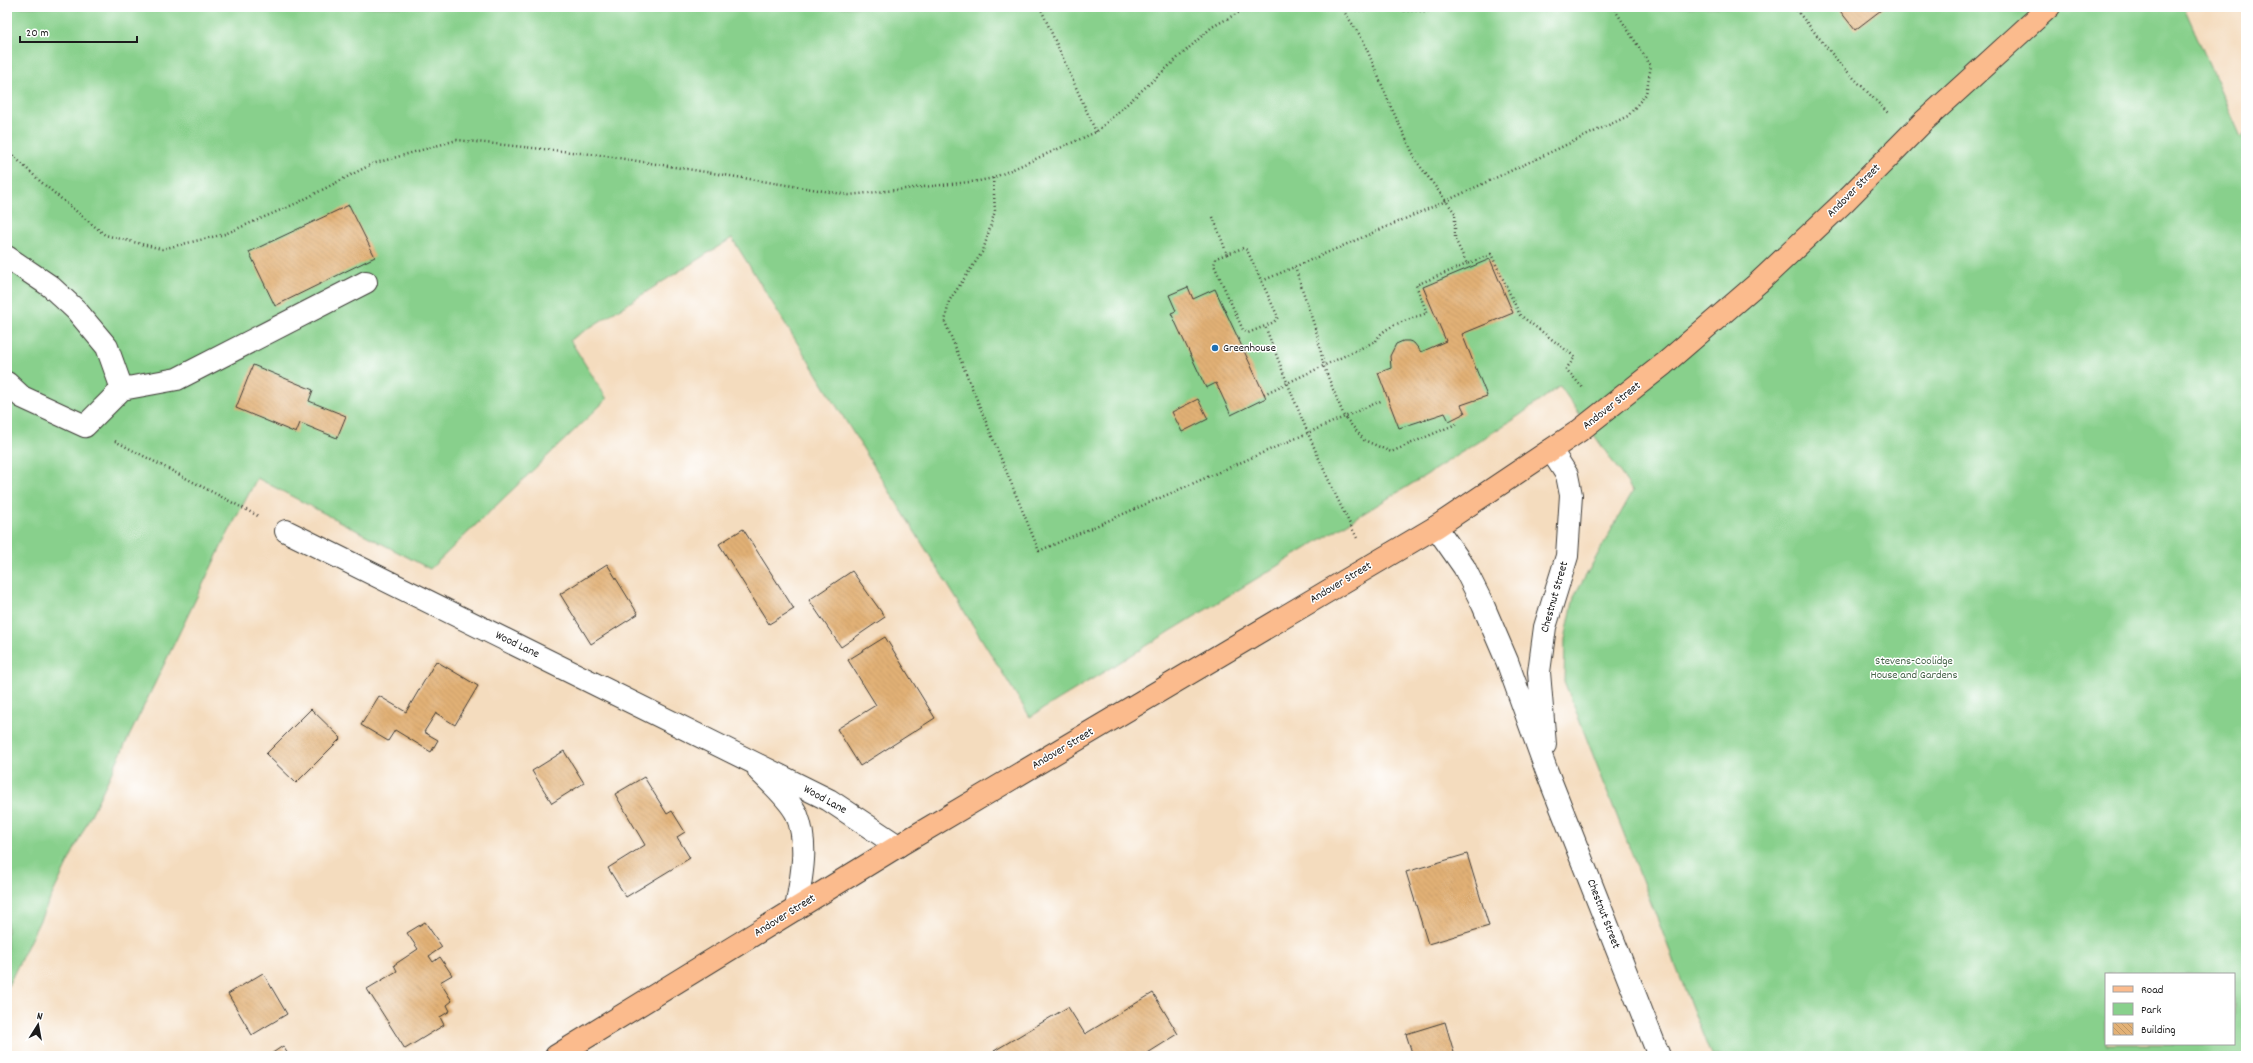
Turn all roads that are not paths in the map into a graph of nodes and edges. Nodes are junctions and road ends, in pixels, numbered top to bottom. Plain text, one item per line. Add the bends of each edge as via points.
1 (2049, 7) edge
2 (10, 266) edge
3 (366, 282) dead end
4 (7, 383) edge
5 (122, 389) junction
6 (1551, 450) junction
7 (1436, 527) junction
8 (286, 530) road end
9 (748, 760) junction
10 (1547, 772) junction
11 (898, 846) junction
12 (796, 909) junction
13 (556, 1056) edge
14 (1660, 1056) edge

1 - 6 main road, Andover Street via 1910,136 1758,283 1602,415
2 - 5 street via 50,286 76,310 107,348
3 - 5 street via 177,379
4 - 5 street via 22,397 85,426
6 - 7 main road, Andover Street
6 - 10 street, Chestnut Street via 1567,475 1572,495 1567,556 1545,627 1540,672
7 - 10 street, Chestnut Street via 1464,567 1483,605 1507,661
7 - 11 main road, Andover Street
8 - 9 street, Wood Lane
9 - 11 street, Wood Lane via 829,800
9 - 12 street, Wood Lane via 796,814 805,852
10 - 14 street, Chestnut Street
11 - 12 main road, Andover Street
12 - 13 main road, Andover Street

